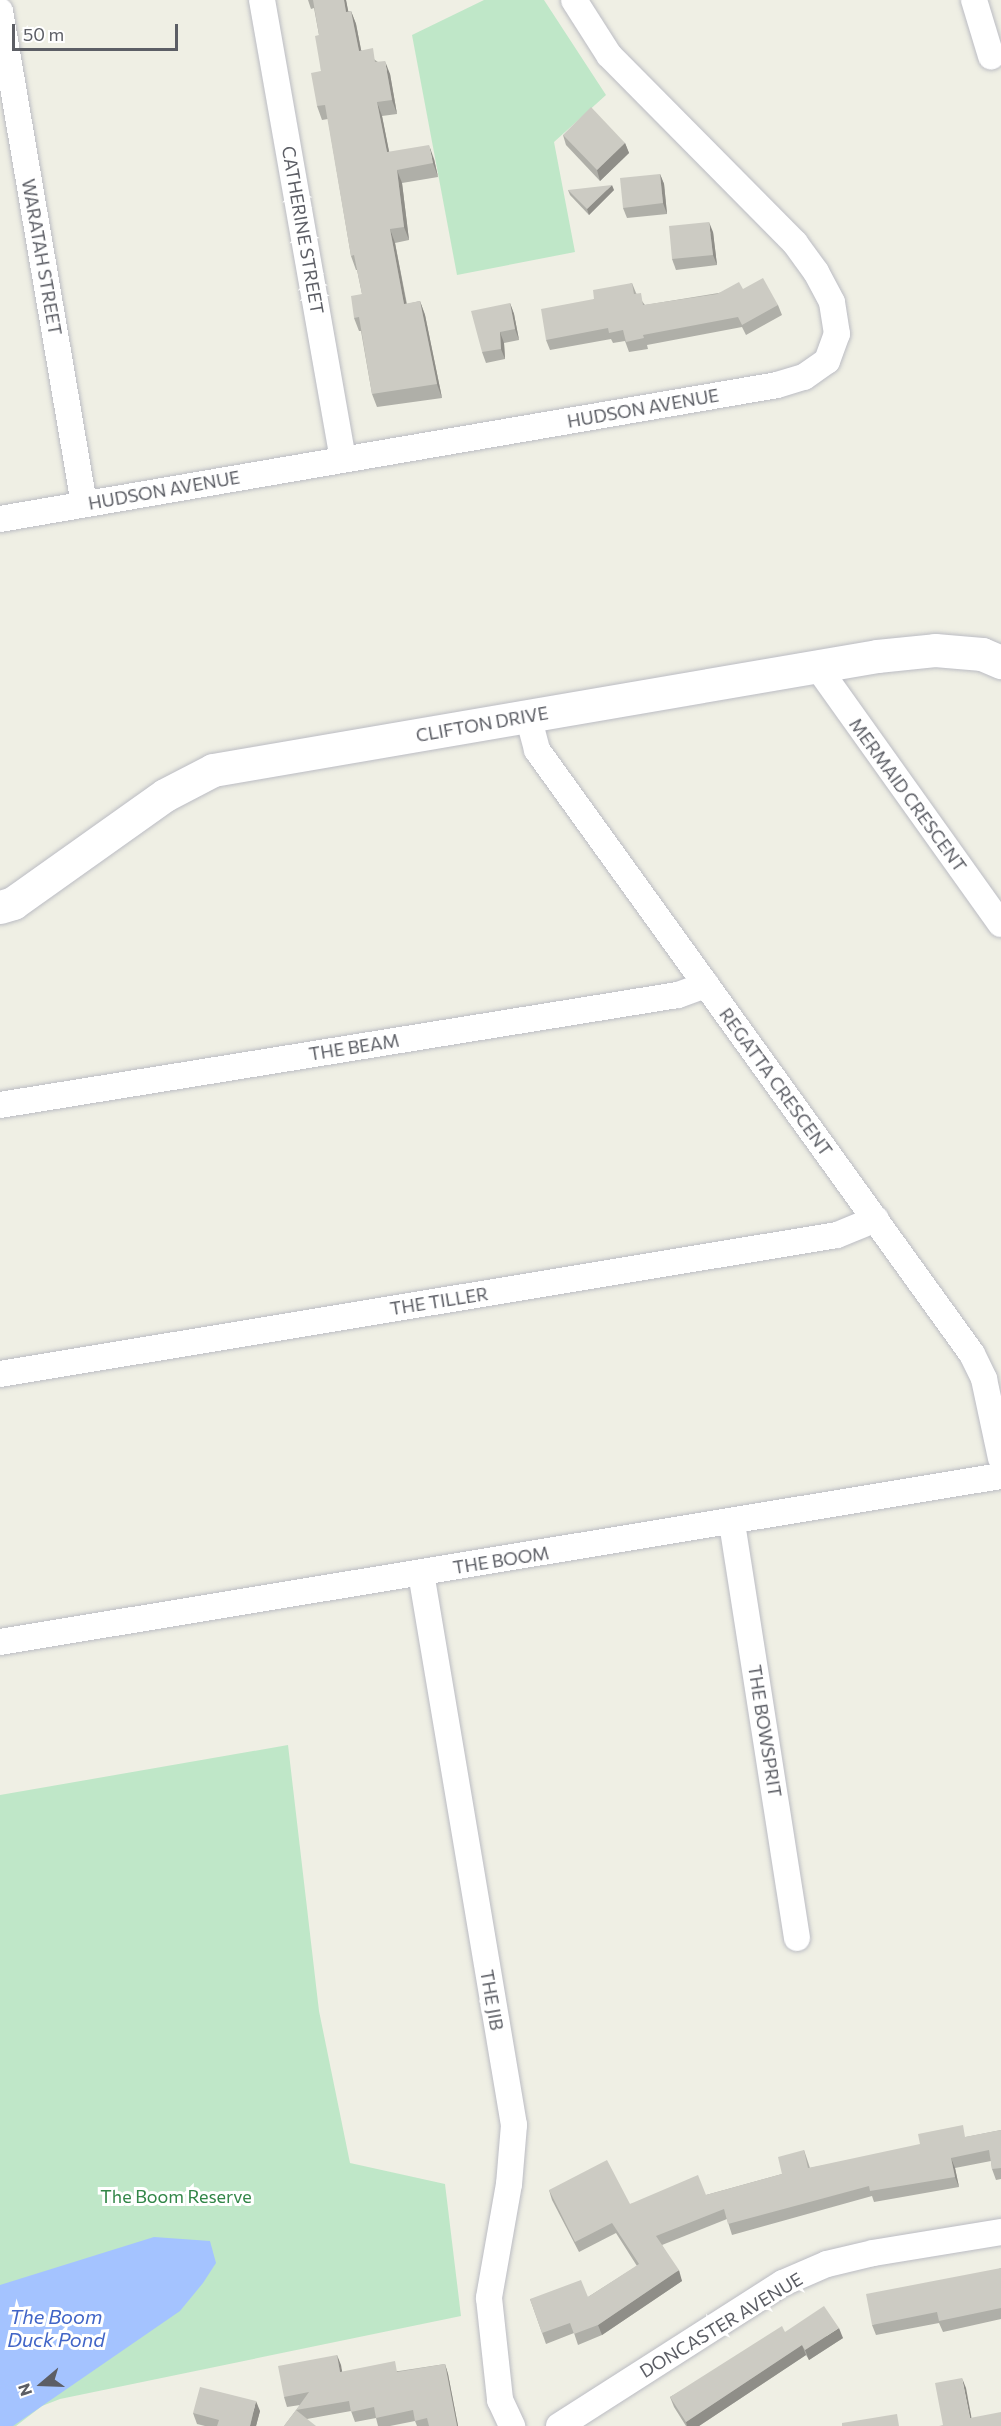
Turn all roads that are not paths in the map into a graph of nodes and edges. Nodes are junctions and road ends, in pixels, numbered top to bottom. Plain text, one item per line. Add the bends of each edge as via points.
1 (262, 0) edge
2 (574, 0) edge
3 (974, 0) edge
4 (0, 11) edge
5 (991, 56) dead end
6 (343, 459) junction
7 (84, 504) junction
8 (0, 519) edge
9 (1001, 662) edge
10 (816, 665) junction
11 (528, 716) junction
12 (0, 907) edge
13 (1001, 924) edge
14 (706, 985) junction
15 (0, 1105) edge
16 (876, 1219) junction
17 (0, 1374) edge
18 (1001, 1458) edge
19 (1001, 1476) edge
20 (732, 1523) junction
21 (421, 1573) junction
22 (0, 1642) edge
23 (797, 1938) dead end
24 (1001, 2232) edge
25 (512, 2426) edge
26 (559, 2426) edge

1 - 6 street, CATHERINE STREET
2 - 6 street, HUDSON AVENUE via 609,55 795,243 816,272 832,302 837,334 827,361 804,377 777,385
3 - 5 street
4 - 7 street, WARATAH STREET
6 - 7 street, HUDSON AVENUE
7 - 8 street, HUDSON AVENUE
9 - 10 street, CLIFTON DRIVE via 982,654 935,650
10 - 11 street, CLIFTON DRIVE
10 - 13 street, MERMAID CRESCENT
11 - 12 street, CLIFTON DRIVE via 213,770 188,780 13,903
11 - 14 street, REGATTA CRESCENT via 537,750
14 - 15 street, THE BEAM via 678,995
14 - 16 street, REGATTA CRESCENT
16 - 17 street, THE TILLER via 837,1235
16 - 18 street, REGATTA CRESCENT via 972,1354 984,1379
19 - 20 street, THE BOOM
20 - 21 street, THE BOOM
20 - 23 street, THE BOWSPRIT
21 - 22 street, THE BOOM
21 - 25 street, THE JIB via 514,2125 509,2184 489,2298 500,2400
24 - 26 street, DONCASTER AVENUE via 873,2253 827,2264 783,2283

